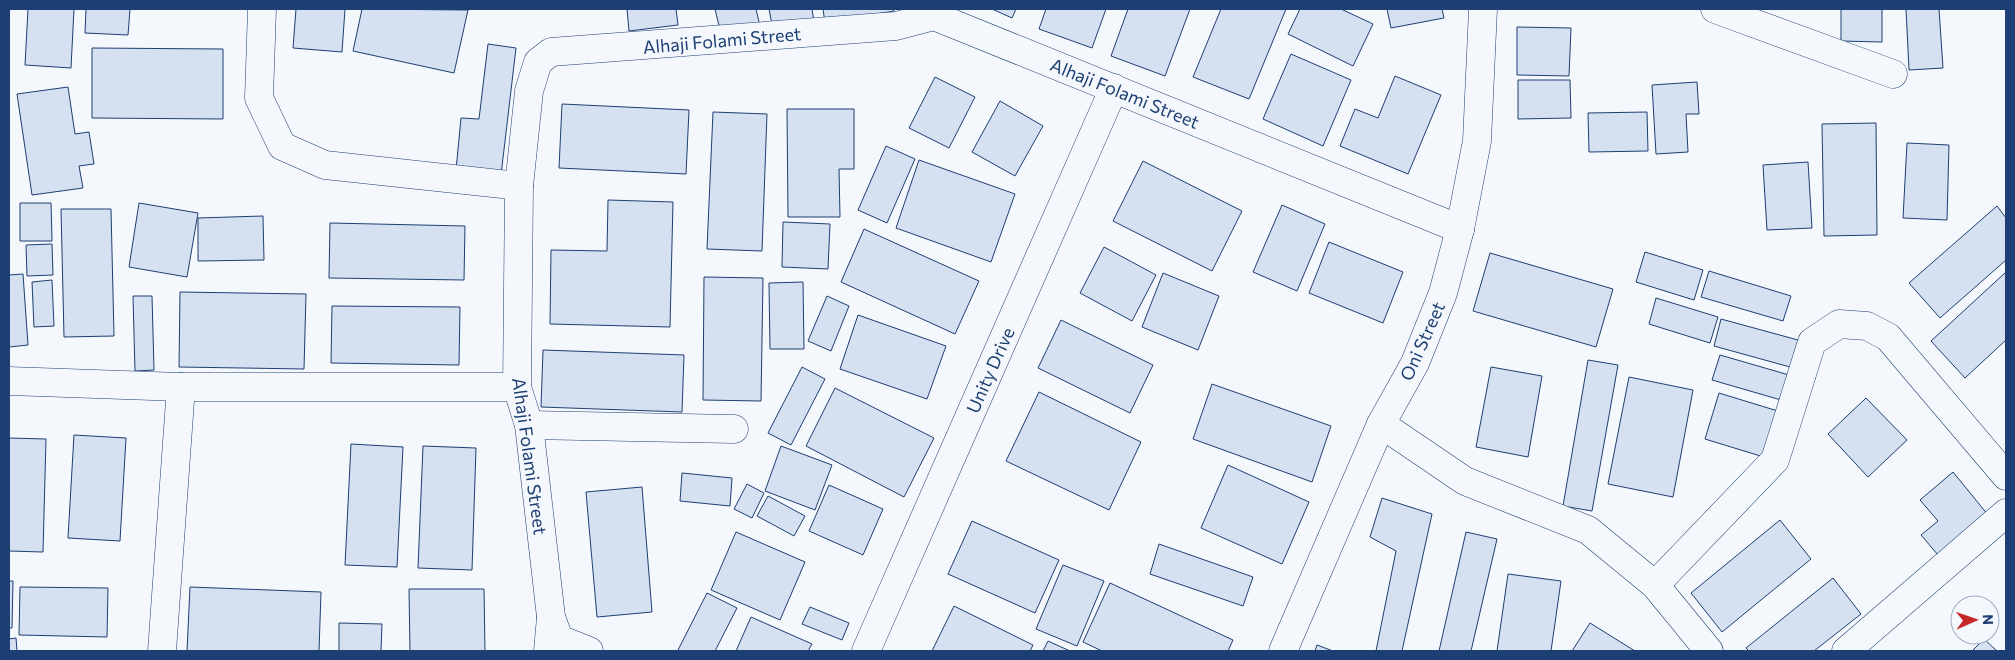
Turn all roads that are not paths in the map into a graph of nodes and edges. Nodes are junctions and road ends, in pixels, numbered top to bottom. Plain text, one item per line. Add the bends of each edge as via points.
1 (262, 9) edge
2 (1483, 9) edge
3 (1715, 9) edge
4 (1893, 74) dead end
5 (1114, 88) junction
6 (519, 186) junction
7 (1460, 229) junction
8 (9, 381) edge
9 (181, 387) junction
10 (517, 387) junction
11 (1381, 424) junction
12 (529, 425) junction
13 (734, 430) dead end
14 (2006, 476) edge
15 (2006, 513) edge
16 (1655, 585) junction
17 (551, 617) junction
18 (162, 651) edge
19 (548, 651) edge
20 (589, 651) edge
21 (866, 651) edge
22 (1283, 651) edge
23 (1709, 651) edge
24 (1846, 651) edge

1 - 6 street via 259,98 282,146 325,166
2 - 7 street, Oni Street via 1477,141
3 - 4 street
5 - 6 street, Alhaji Folami Street via 934,16 896,26 551,52 538,62 529,91
5 - 7 street, Alhaji Folami Street
5 - 21 street, Unity Drive
6 - 10 street, Alhaji Folami Street
7 - 11 street, Oni Street via 1443,293 1419,354
8 - 9 street
9 - 10 street
9 - 18 street
10 - 12 street, Alhaji Folami Street
11 - 16 street via 1465,481 1588,530
11 - 22 street, Oni Street
12 - 13 street
12 - 17 street, Alhaji Folami Street
14 - 16 street via 1888,338 1867,326 1839,324 1812,342 1775,460
15 - 24 street
16 - 23 street
17 - 19 street, Alhaji Folami Street
17 - 20 street via 558,639

